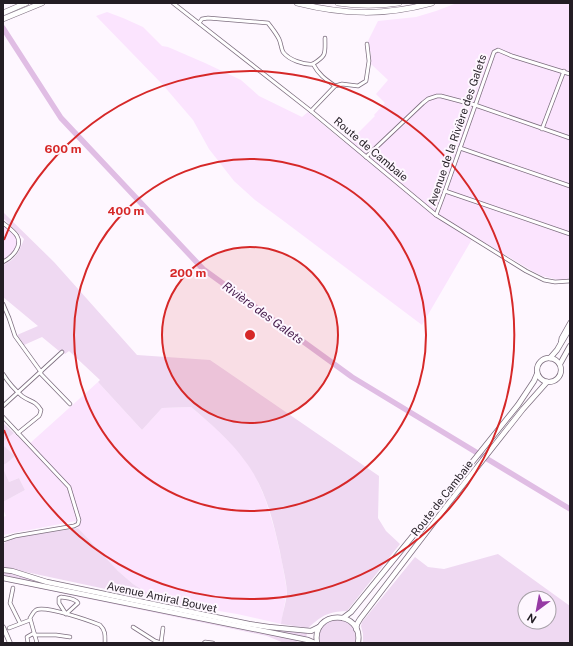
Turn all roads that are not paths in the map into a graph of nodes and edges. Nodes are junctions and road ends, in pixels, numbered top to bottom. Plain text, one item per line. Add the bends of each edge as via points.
1 (26, 3) edge
2 (42, 3) edge
3 (173, 3) edge
4 (297, 3) edge
5 (338, 3) edge
6 (399, 3) edge
7 (432, 3) edge
8 (3, 13) edge
9 (3, 20) edge
10 (199, 23) junction
11 (326, 38) dead end
12 (367, 44) dead end
13 (313, 64) junction
14 (564, 72) junction
15 (570, 74) edge
16 (335, 86) junction
17 (475, 106) junction
18 (311, 111) junction
19 (542, 129) junction
20 (570, 138) edge
21 (460, 148) junction
22 (366, 157) junction
23 (570, 186) edge
24 (445, 192) junction
25 (436, 215) junction
26 (3, 223) edge
27 (570, 234) edge
28 (3, 262) edge
29 (570, 281) edge
30 (3, 304) edge
31 (570, 322) edge
32 (570, 328) edge
33 (560, 345) junction
34 (569, 348) edge
35 (62, 352) dead end
36 (550, 358) junction
37 (560, 364) junction
38 (41, 372) junction
39 (3, 374) edge
40 (537, 374) junction
41 (547, 382) junction
42 (19, 392) junction
43 (70, 404) dead end
44 (3, 406) edge
45 (3, 417) edge
46 (18, 433) junction
47 (3, 540) edge
48 (3, 570) edge
49 (3, 578) edge
50 (13, 588) dead end
51 (66, 614) junction
52 (343, 618) junction
53 (30, 620) junction
54 (20, 623) junction
55 (3, 627) edge
56 (133, 627) dead end
57 (9, 628) dead end
58 (163, 628) dead end
59 (319, 628) junction
60 (356, 629) junction
61 (34, 634) junction
62 (70, 637) dead end
63 (156, 641) junction
64 (10, 643) edge
65 (28, 643) edge
66 (37, 643) edge
67 (105, 643) edge
68 (150, 643) edge
69 (161, 643) edge
70 (204, 643) edge
71 (213, 643) edge
72 (316, 643) edge
73 (358, 643) edge

1 - 8 highway
2 - 9 highway
3 - 10 street, Route de Cambaie
4 - 7 highway via 336,11 364,13 390,12
5 - 6 highway
10 - 13 street via 202,19 208,18 268,23 288,56
10 - 18 street, Route de Cambaie
11 - 13 street via 325,54
12 - 16 street via 369,61 366,81 358,86
13 - 16 street via 318,72
14 - 15 street
14 - 17 street, Avenue de la Rivière des Galets via 498,50 494,52
14 - 19 street
16 - 18 street
17 - 19 street
17 - 21 street, Avenue de la Rivière des Galets
17 - 22 street via 441,96 428,99
18 - 22 street, Route de Cambaie
19 - 20 street
21 - 23 street
21 - 24 street, Avenue de la Rivière des Galets
22 - 25 street, Route de Cambaie
24 - 25 street, Avenue de la Rivière des Galets
24 - 27 street
25 - 29 street, Route de Cambaie via 544,280
26 - 28 street via 14,232 19,243 11,258
30 - 38 street via 15,336
31 - 33 street via 560,338
32 - 33 main road, Route de Cambaie
33 - 36 main road, Route de Cambaie
34 - 37 main road, Route de Cambaie
35 - 38 street
36 - 37 main road
36 - 40 main road, Route de Cambaie via 544,358 538,363
37 - 41 main road, Route de Cambaie via 560,375 555,381
38 - 42 street
38 - 43 street
39 - 42 street
40 - 41 main road via 541,380
40 - 52 main road, Route de Cambaie via 518,405 443,500 351,612
41 - 60 main road, Route de Cambaie via 448,504 360,619
42 - 44 street
42 - 46 street via 24,398 35,402 41,411 39,416
45 - 46 street
46 - 47 street via 68,487 79,520 74,526
48 - 59 main road, Avenue Amiral Bouvet via 47,582 249,624 299,631
49 - 72 main road, Avenue Amiral Bouvet
50 - 54 street via 10,604
51 - 51 street via 78,602 61,597 58,601
51 - 53 street via 40,609 33,613
51 - 67 street via 100,625 104,629
52 - 59 main road via 326,620
52 - 60 main road
53 - 54 street
53 - 61 street
54 - 57 street
55 - 64 main road
56 - 63 street
58 - 69 street
59 - 72 main road
60 - 73 main road
61 - 62 street
61 - 65 street via 27,637
61 - 66 street
63 - 68 street
63 - 69 street
70 - 71 street

